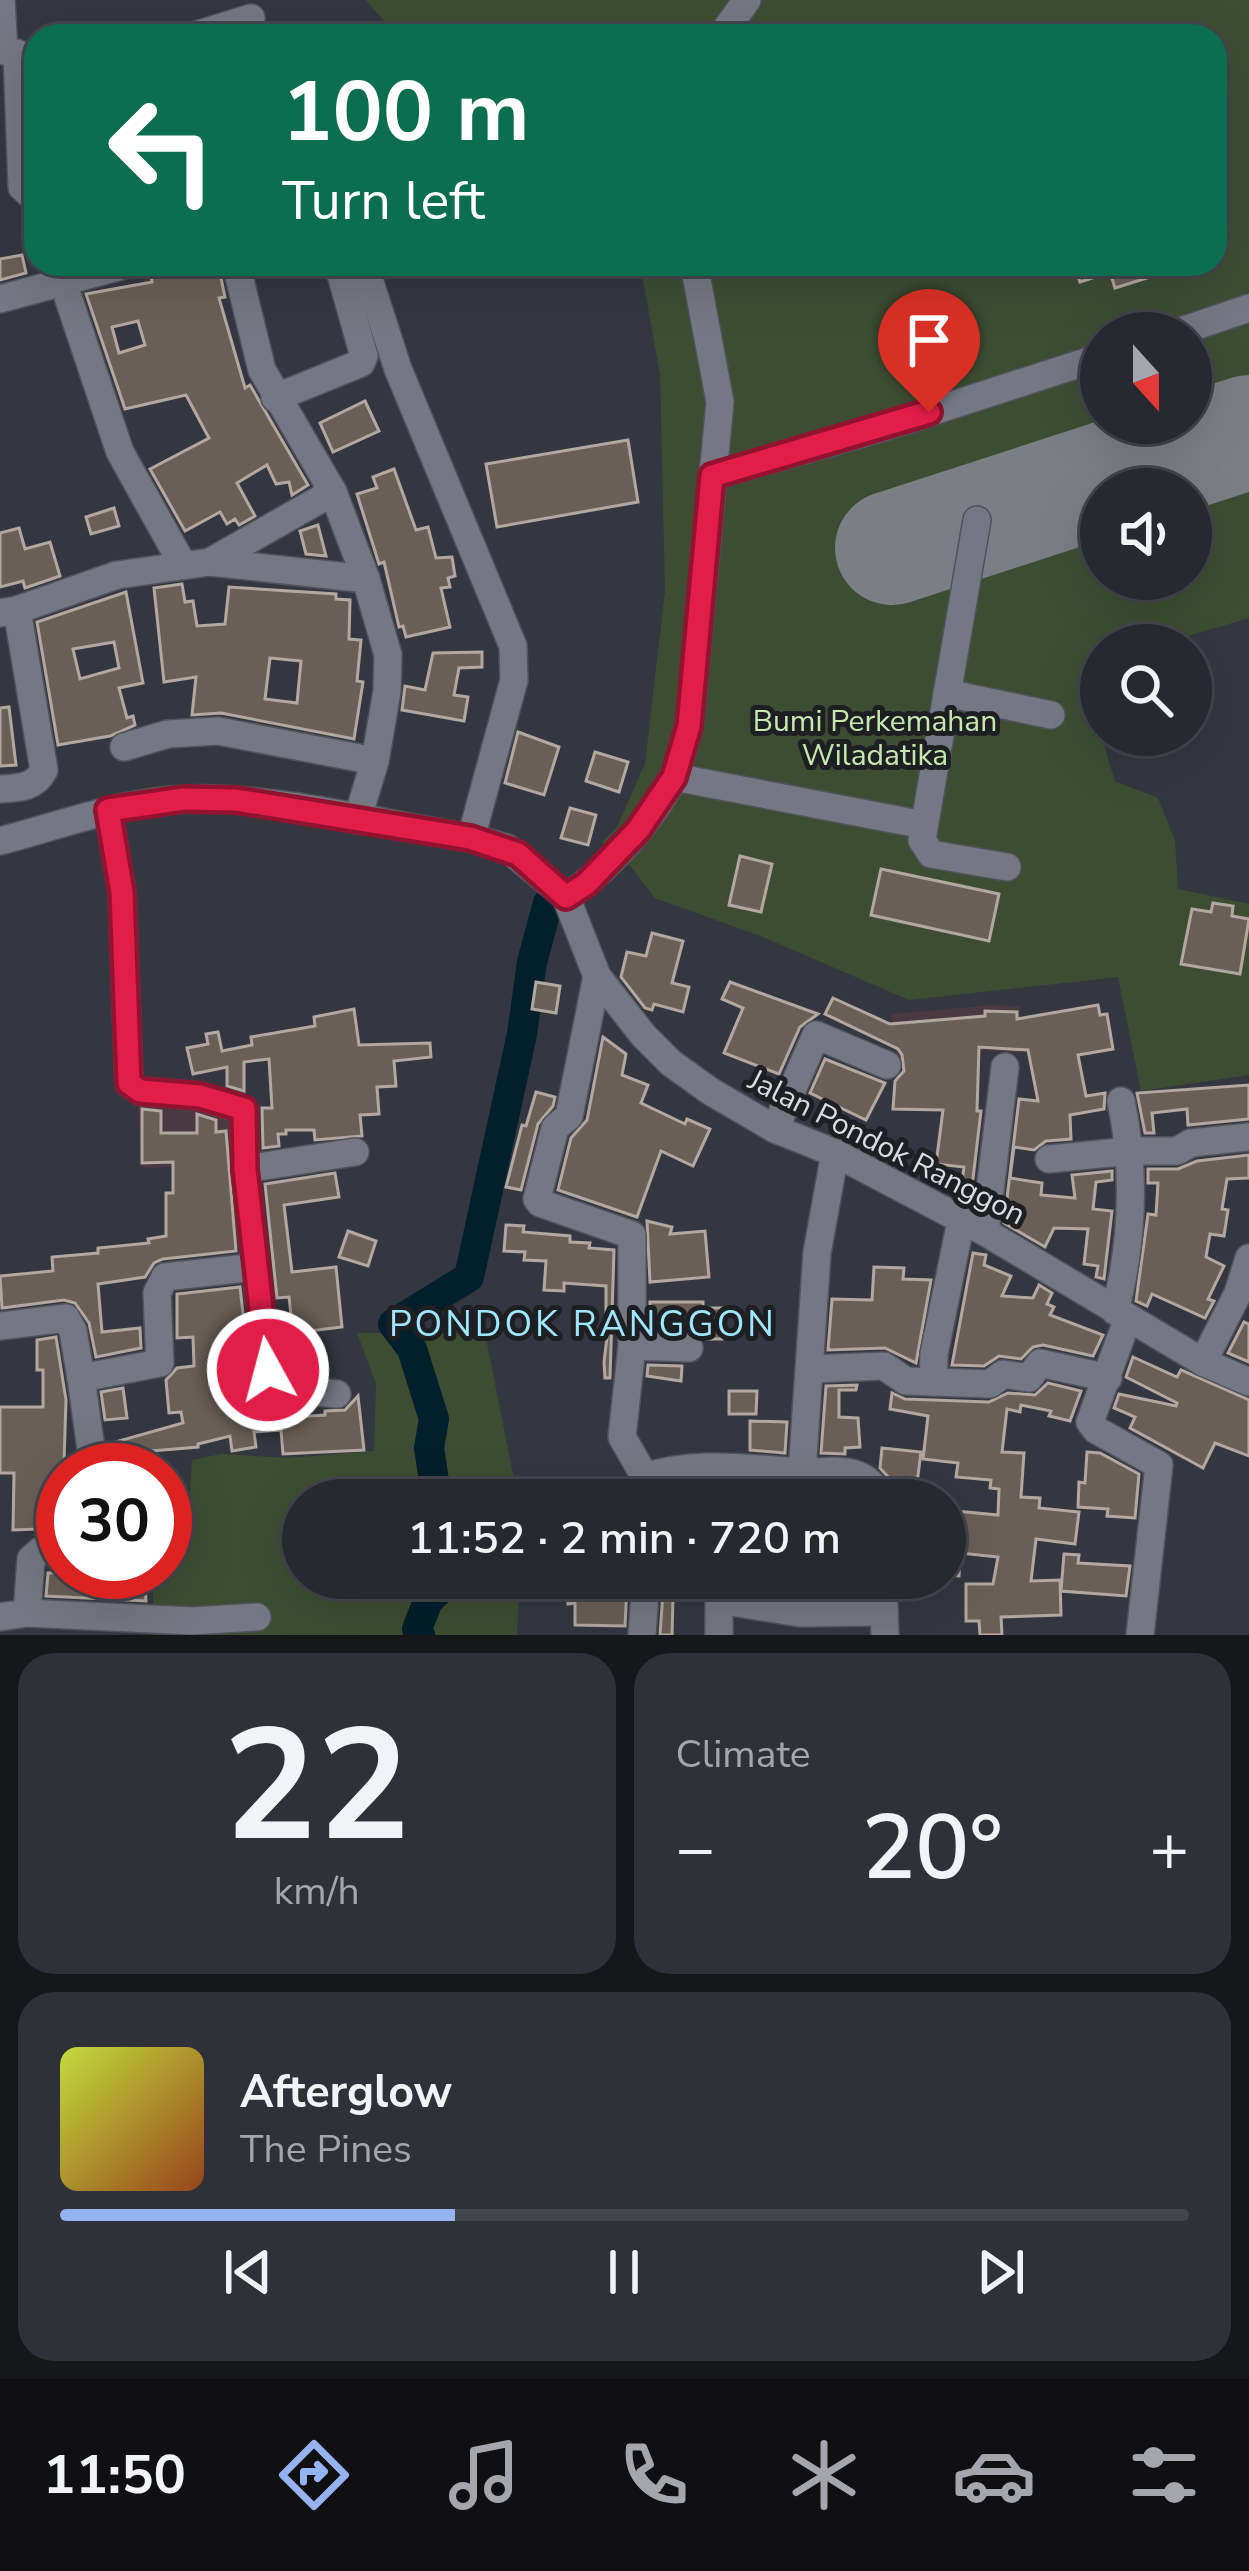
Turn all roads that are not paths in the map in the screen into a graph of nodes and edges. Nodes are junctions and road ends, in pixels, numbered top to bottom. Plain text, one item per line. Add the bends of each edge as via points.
1 (1, 0) edge
2 (251, 18) dead end
3 (232, 24) edge
4 (14, 52) edge
5 (24, 190) edge
6 (85, 276) edge
7 (239, 276) edge
8 (341, 276) edge
9 (368, 276) edge
10 (696, 276) edge
11 (63, 282) junction
12 (0, 299) edge
13 (1249, 308) edge
14 (1212, 320) edge
15 (1080, 364) edge
16 (275, 398) junction
17 (712, 476) junction
18 (333, 492) junction
19 (977, 520) dead end
20 (197, 564) junction
21 (366, 579) junction
22 (9, 612) edge
23 (947, 693) junction
24 (1051, 716) dead end
25 (124, 747) dead end
26 (375, 761) junction
27 (674, 777) junction
28 (0, 789) edge
29 (108, 810) junction
30 (357, 820) junction
31 (924, 825) junction
32 (470, 838) junction
33 (0, 842) edge
34 (1007, 867) dead end
35 (566, 897) junction
36 (597, 976) junction
37 (887, 1065) dead end
38 (1005, 1066) dead end
39 (1121, 1101) dead end
40 (775, 1130) junction
41 (1249, 1137) edge
42 (1131, 1150) junction
43 (356, 1152) dead end
44 (835, 1153) junction
45 (1049, 1159) dead end
46 (245, 1169) junction
47 (973, 1226) junction
48 (1249, 1258) edge
49 (256, 1267) junction
50 (1123, 1316) junction
51 (0, 1326) edge
52 (632, 1346) junction
53 (689, 1348) dead end
54 (1203, 1362) junction
55 (811, 1369) junction
56 (81, 1378) junction
57 (1108, 1378) junction
58 (933, 1382) junction
59 (1249, 1382) edge
60 (337, 1394) dead end
61 (90, 1443) edge
62 (802, 1472) junction
63 (638, 1479) edge
64 (666, 1479) edge
65 (867, 1479) edge
66 (36, 1554) edge
67 (645, 1599) edge
68 (13, 1615) edge
69 (257, 1617) dead end
70 (885, 1623) edge
71 (800, 1624) edge
72 (642, 1635) edge
73 (719, 1635) edge
74 (1140, 1635) edge

1 - 4 street
2 - 3 street
4 - 5 street
6 - 11 street
7 - 16 street
8 - 16 street via 361,363
9 - 32 street via 516,663
10 - 17 street via 720,402
11 - 12 street
11 - 20 street via 120,452
13 - 14 street
15 - 17 street
16 - 18 street
17 - 27 street via 689,726
18 - 20 street
18 - 21 street
19 - 23 street
20 - 21 street
20 - 22 street via 117,575
21 - 26 street via 388,655
22 - 28 street via 44,770 22,788
23 - 24 street
23 - 31 street
25 - 26 street via 218,731
26 - 30 street
27 - 31 street
27 - 35 street via 638,830
29 - 30 street via 236,800
29 - 33 street
29 - 46 street via 122,892 129,1083 244,1109
30 - 32 street
31 - 34 street via 923,847 931,854
32 - 35 street via 518,854
35 - 36 street, Jalan Pondok Ranggon
36 - 40 street, Jalan Pondok Ranggon via 671,1063
36 - 52 street via 569,1116 555,1128 536,1198 632,1234
37 - 40 street via 816,1035
38 - 47 street
39 - 42 street
40 - 44 street, Jalan Pondok Ranggon
41 - 42 street via 1177,1151
42 - 45 street
42 - 50 street
43 - 46 street
44 - 47 street, Jalan Pondok Ranggon
44 - 55 street via 817,1252
46 - 49 street
47 - 50 street, Jalan Pondok Ranggon
47 - 58 street
48 - 54 street
49 - 56 street via 165,1276 158,1293 160,1363
49 - 60 street via 268,1370 286,1390
50 - 54 street, Jalan Pondok Ranggon
50 - 57 street
51 - 56 street via 66,1318
52 - 53 street
52 - 63 street via 610,1436
54 - 59 street, Jalan Pondok Ranggon
55 - 58 street via 884,1366 906,1381
55 - 62 street
56 - 61 street
57 - 58 street via 1040,1363 1029,1378
57 - 74 street via 1090,1422 1159,1465
62 - 64 street via 701,1465
62 - 65 street
66 - 68 street
67 - 72 street
68 - 69 street
70 - 71 street
71 - 73 street via 718,1600

